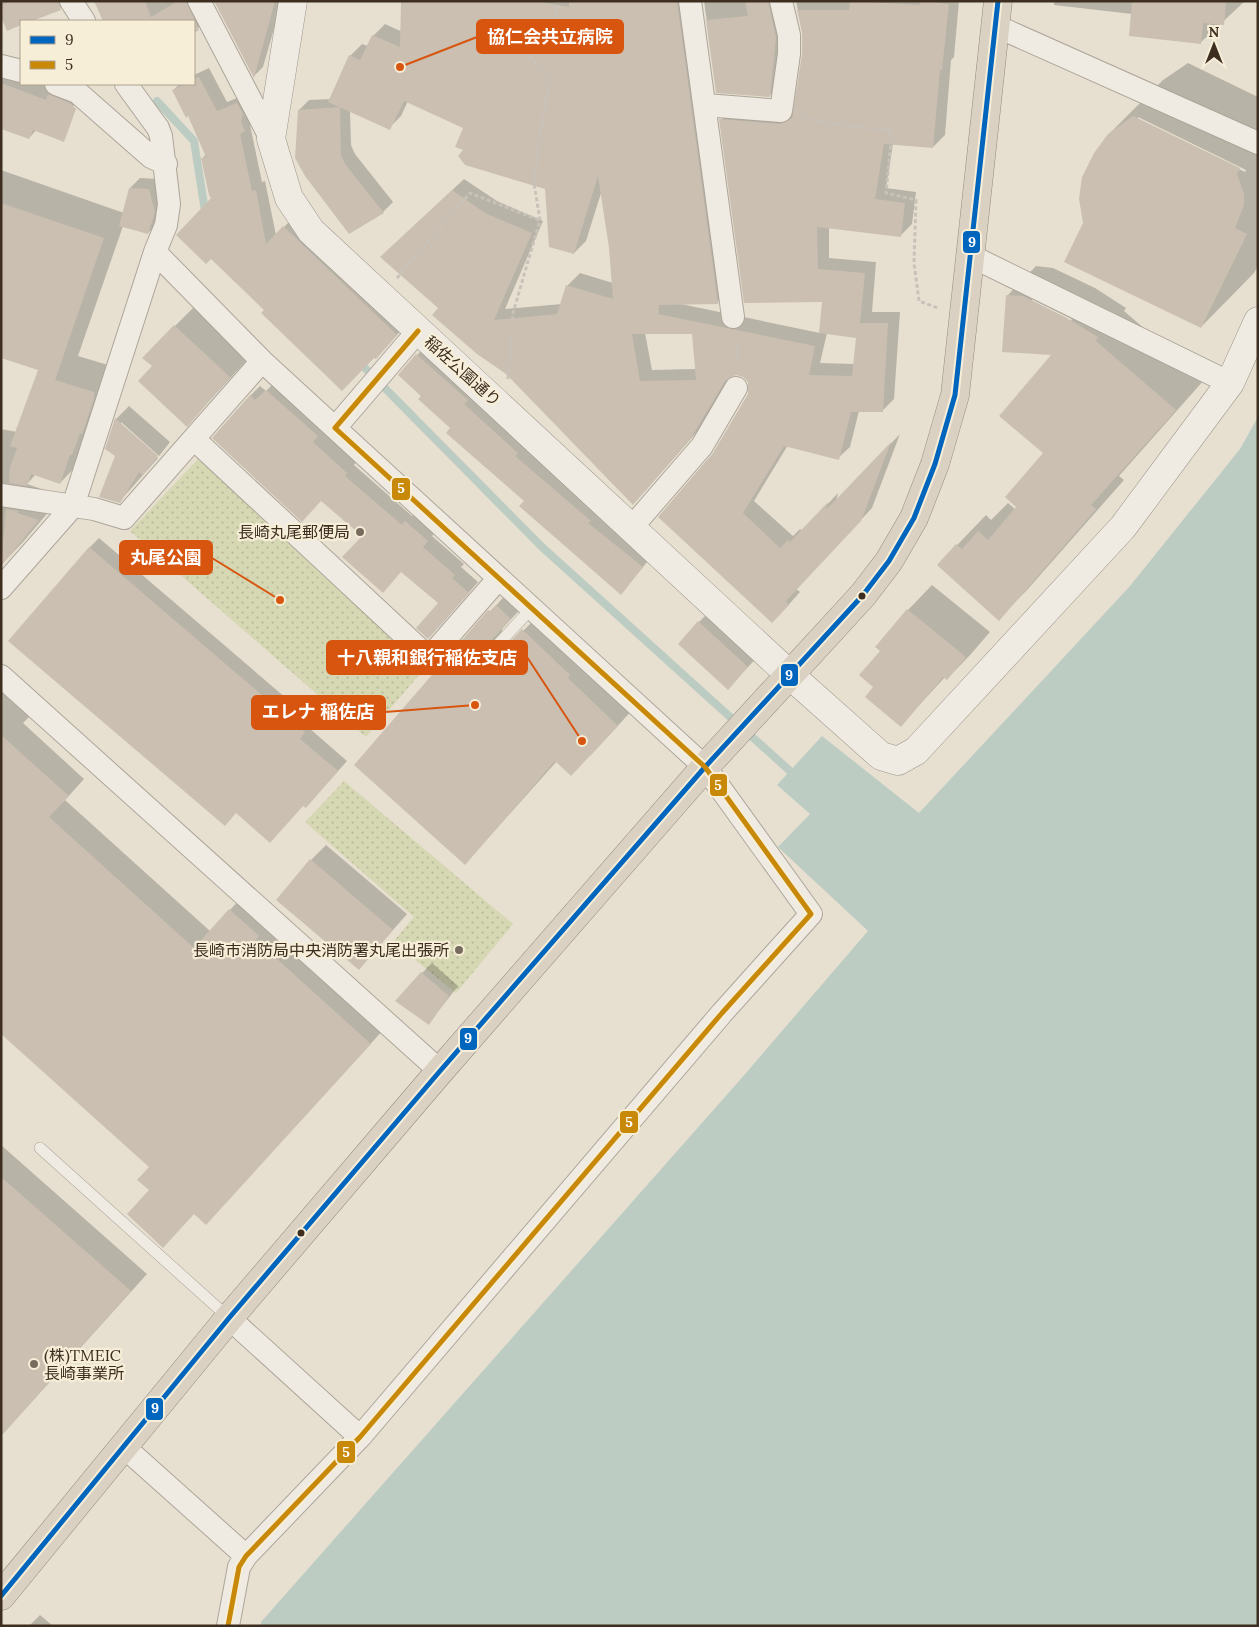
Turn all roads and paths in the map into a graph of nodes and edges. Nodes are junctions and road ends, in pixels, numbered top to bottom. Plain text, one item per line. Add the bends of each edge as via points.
1 (71, 1) edge
2 (200, 1) edge
3 (293, 1) edge
4 (559, 1) edge
5 (690, 1) edge
6 (781, 1) edge
7 (997, 13) edge
8 (83, 20) edge
9 (1, 66) edge
10 (20, 71) edge
11 (59, 85) edge
12 (127, 85) edge
13 (705, 105) junction
14 (781, 111) junction
15 (271, 139) junction
16 (1258, 143) edge
17 (166, 164) junction
18 (540, 220) junction
19 (155, 252) junction
20 (969, 255) junction
21 (382, 296) junction
22 (919, 301) dead end
23 (733, 317) joint
24 (1258, 321) edge
25 (418, 331) junction
26 (262, 361) junction
27 (1230, 383) junction
28 (736, 388) joint
29 (503, 408) junction
30 (335, 428) junction
31 (195, 440) junction
32 (1, 494) edge
33 (73, 506) junction
34 (632, 527) junction
35 (499, 578) junction
36 (1, 588) edge
37 (532, 608) junction
38 (489, 654) dead end
39 (1, 676) edge
40 (781, 685) junction
41 (713, 758) junction
42 (440, 1071) junction
43 (40, 1148) dead end
44 (228, 1318) junction
45 (360, 1437) junction
46 (123, 1446) junction
47 (246, 1556) junction
48 (1, 1596) edge
49 (228, 1626) edge

1 - 8 street
2 - 15 street
3 - 15 street, 稲佐公園通り
4 - 18 path via 554,22 526,50 550,83 534,183
5 - 13 street
6 - 14 street via 789,54
7 - 16 street
7 - 20 highway
9 - 10 street
11 - 17 street via 77,92 151,157
12 - 17 street via 158,128
13 - 14 street
13 - 23 street
14 - 22 path via 827,123 892,132 886,192 916,200 914,263
15 - 21 street, 稲佐公園通り via 289,198 311,231
17 - 19 street via 169,204 166,225
18 - 21 path via 470,192
18 - 29 path via 514,313 508,388
19 - 26 street
19 - 33 street
20 - 27 street
20 - 40 highway via 955,396 914,518 889,561 863,595
21 - 25 street, 稲佐公園通り
23 - 28 path via 739,358
24 - 27 street, 稲佐公園通り
25 - 29 street, 稲佐公園通り
25 - 30 street
26 - 30 street
26 - 31 street
27 - 40 street, 稲佐公園通り via 1123,527 916,751 898,761 881,756
28 - 34 street via 702,446
29 - 34 street, 稲佐公園通り
30 - 35 street
31 - 33 street via 124,518
31 - 35 street via 429,658
32 - 33 street
33 - 36 street
34 - 40 street, 稲佐公園通り
35 - 37 street
37 - 38 lane
37 - 41 street
39 - 42 street
40 - 41 highway
41 - 42 highway
41 - 45 street via 811,914 722,1012
42 - 44 highway
43 - 44 lane
44 - 45 street
44 - 46 highway
45 - 47 street
46 - 47 street
46 - 48 highway
47 - 49 street via 239,1567

